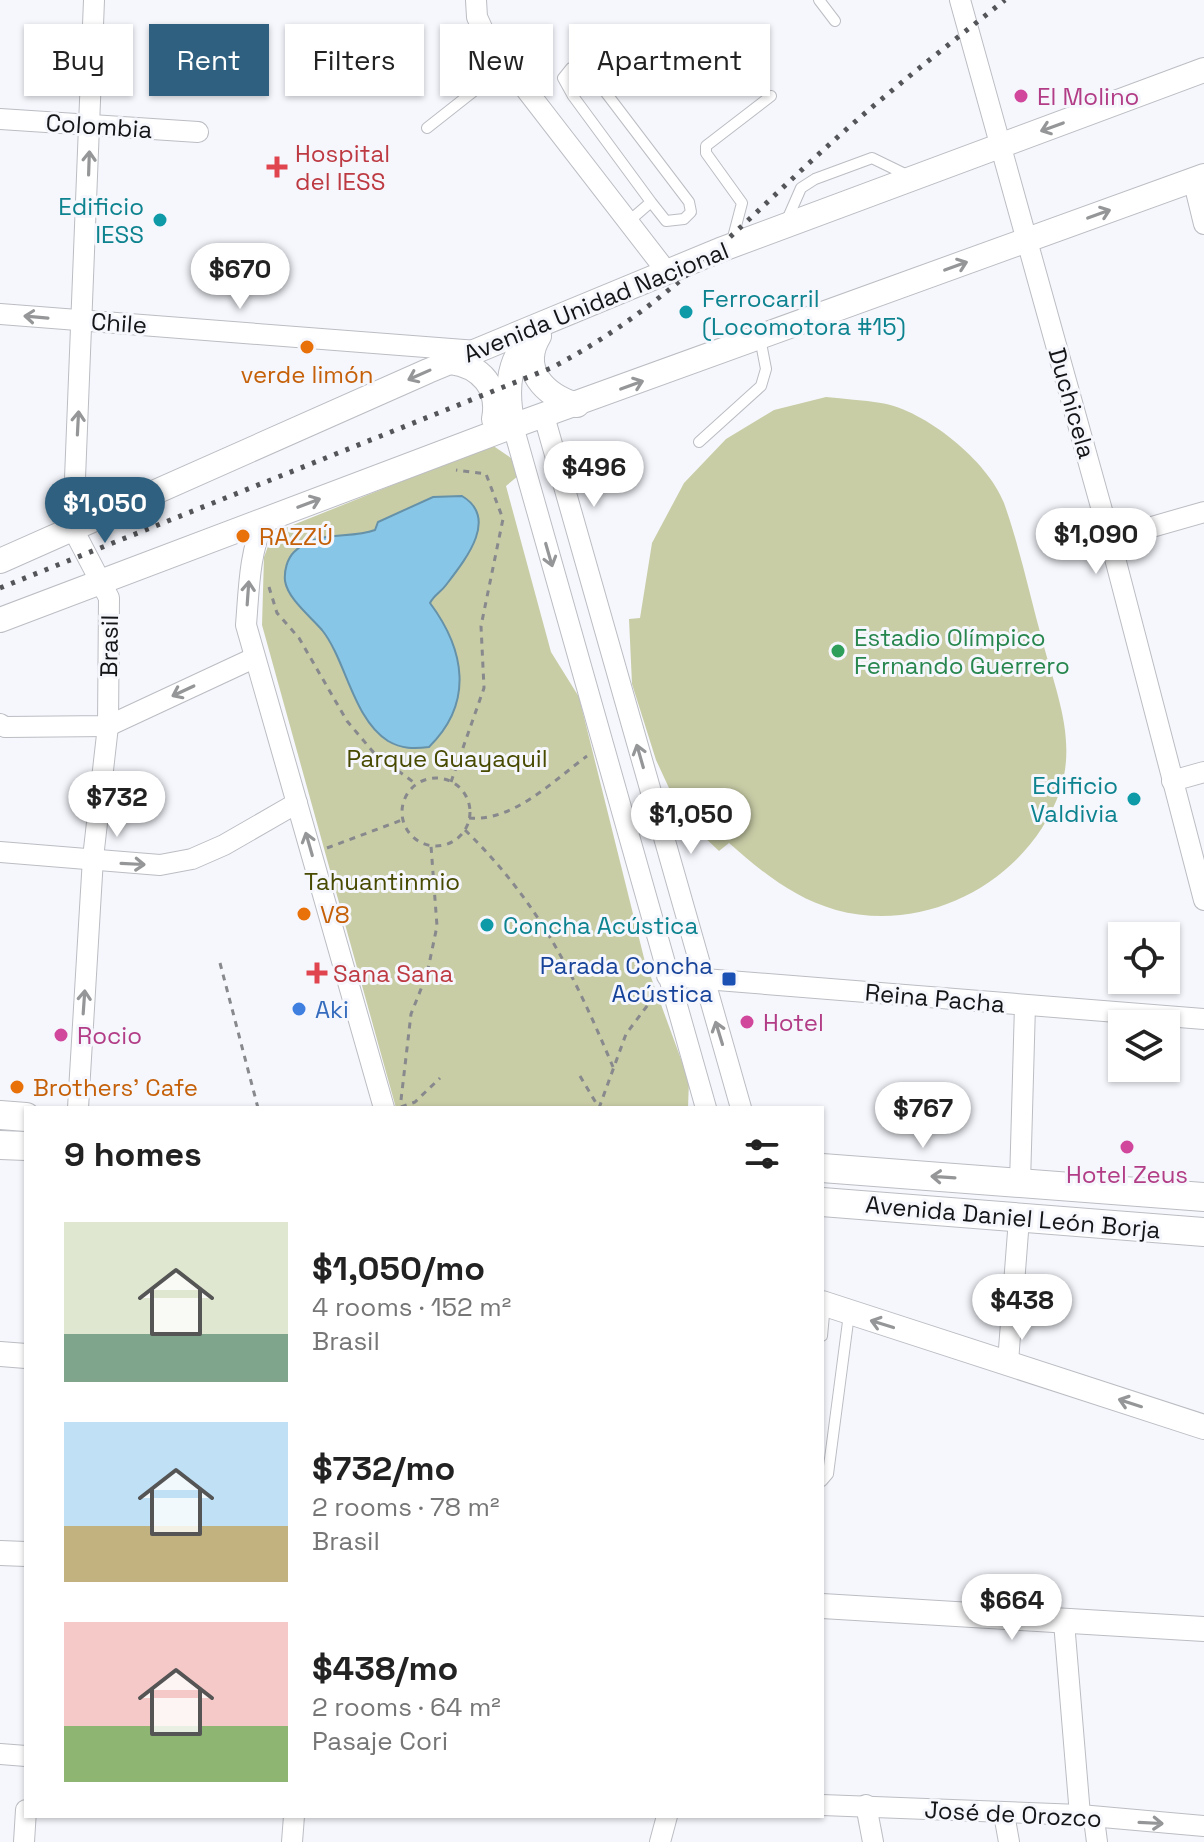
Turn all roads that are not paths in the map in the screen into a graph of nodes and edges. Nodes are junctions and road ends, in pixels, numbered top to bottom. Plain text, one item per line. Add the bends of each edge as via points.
1 (94, 0) edge
2 (474, 0) edge
3 (819, 0) edge
4 (960, 0) edge
5 (835, 21) dead end
6 (480, 24) edge
7 (1204, 70) edge
8 (468, 96) edge
9 (531, 96) edge
10 (771, 96) dead end
11 (0, 119) edge
12 (90, 126) junction
13 (427, 128) dead end
14 (198, 132) dead end
15 (1001, 146) junction
16 (912, 178) junction
17 (1198, 178) edge
18 (651, 202) junction
19 (628, 222) junction
20 (1204, 224) edge
21 (785, 225) junction
22 (1026, 241) junction
23 (731, 246) junction
24 (667, 272) junction
25 (0, 314) edge
26 (562, 316) junction
27 (82, 321) junction
28 (760, 338) junction
29 (477, 351) junction
30 (451, 362) junction
31 (510, 371) junction
32 (577, 405) junction
33 (544, 416) junction
34 (513, 426) junction
35 (482, 438) junction
36 (699, 442) dead end
37 (1204, 512) edge
38 (264, 520) junction
39 (73, 529) junction
40 (1110, 539) junction
41 (0, 561) edge
42 (101, 581) junction
43 (0, 620) edge
44 (254, 658) junction
45 (0, 724) edge
46 (108, 726) junction
47 (1204, 772) edge
48 (1172, 781) junction
49 (297, 803) junction
50 (0, 852) edge
51 (93, 858) junction
52 (1204, 900) edge
53 (668, 978) junction
54 (702, 980) junction
55 (1025, 1005) junction
56 (1204, 1019) edge
57 (78, 1106) edge
58 (383, 1106) edge
59 (705, 1106) edge
60 (740, 1106) edge
61 (0, 1115) edge
62 (24, 1117) edge
63 (0, 1145) edge
64 (24, 1146) edge
65 (824, 1168) edge
66 (1020, 1183) junction
67 (1204, 1197) edge
68 (824, 1202) edge
69 (1019, 1219) junction
70 (1204, 1232) edge
71 (824, 1304) edge
72 (849, 1314) junction
73 (0, 1354) edge
74 (24, 1356) edge
75 (1008, 1362) junction
76 (1204, 1427) edge
77 (824, 1479) edge
78 (0, 1553) edge
79 (24, 1554) edge
80 (824, 1606) edge
81 (1064, 1622) junction
82 (1204, 1629) edge
83 (0, 1754) edge
84 (24, 1756) edge
85 (824, 1805) edge
86 (866, 1805) junction
87 (1004, 1814) junction
88 (1087, 1817) junction
89 (26, 1818) edge
90 (294, 1818) edge
91 (666, 1818) edge
92 (1204, 1826) edge
93 (24, 1842) edge
94 (292, 1842) edge
95 (660, 1842) edge
96 (873, 1842) edge
97 (1009, 1842) edge
98 (1097, 1842) edge

1 - 12 street
2 - 6 street
3 - 5 lane
4 - 15 street, Duchicela
7 -> 15 street, Avenida Unidad Nacional
8 - 13 lane
9 - 19 street
10 - 23 lane via 706,146 742,203
11 - 12 street, Colombia
12 - 14 street, Colombia
27 -> 12 street
15 - 16 street, Avenida Unidad Nacional
15 - 22 street, Duchicela
16 - 21 street, Avenida Unidad Nacional
16 - 21 lane via 872,158 858,163 801,188
17 - 20 street
22 -> 17 street
18 - 18 lane via 573,96 563,78 571,68 581,65 594,77 689,202 691,212 684,219 666,221
18 - 19 lane
19 - 24 street
21 - 23 street, Avenida Unidad Nacional
28 -> 22 street
22 - 40 street, Duchicela
23 - 24 street, Avenida Unidad Nacional
24 - 26 street, Avenida Unidad Nacional
27 -> 25 street, Chile
26 - 29 street, Avenida Unidad Nacional
26 - 31 street via 524,343
26 - 32 street via 542,331 531,364 552,395
27 - 29 street, Chile
39 -> 27 street
32 -> 28 street
28 - 36 lane via 766,369 761,386
29 - 30 street, Avenida Unidad Nacional
29 - 31 street
30 - 35 street via 482,373 493,391 493,423
30 -> 39 street, Avenida Unidad Nacional
31 - 33 street via 531,392
31 - 34 street
32 - 33 street
33 - 34 street
54 -> 33 street
34 - 35 street
34 -> 53 street
38 -> 35 street
37 - 40 street
38 - 42 street
44 -> 38 street via 246,625 255,540
39 - 41 street, Avenida Unidad Nacional
39 - 42 street, Brasil
40 - 48 street, Duchicela
42 - 43 street
42 - 46 street, Brasil via 109,598
44 -> 46 street
44 - 49 street
45 - 46 street
46 - 51 street, Brasil
47 - 48 street
48 - 52 street, Duchicela
51 -> 49 street via 160,865 192,859
58 -> 49 street
50 - 51 street
57 -> 51 street, Brasil
53 - 54 street, Reina Pacha
53 - 59 street
54 - 55 street, Reina Pacha
60 -> 54 street
55 - 56 street, Reina Pacha
55 - 66 street
61 - 62 main road
63 - 64 main road
66 -> 65 main road, Avenida Daniel León Borja
66 - 67 main road, Avenida Daniel León Borja
68 - 69 main road, Avenida Daniel León Borja
69 - 70 main road, Avenida Daniel León Borja
69 - 75 street
71 - 72 street
75 -> 72 street
72 - 77 lane
73 - 74 street
76 -> 75 street
78 - 79 street
80 - 81 street
81 - 82 street
81 - 88 street
83 - 84 street
85 - 86 street, José de Orozco
86 - 87 street, José de Orozco
86 - 96 street
87 - 88 street, José de Orozco
87 - 97 street
88 -> 92 street, José de Orozco
88 - 98 street
89 - 93 street
90 - 94 street
91 - 95 street

